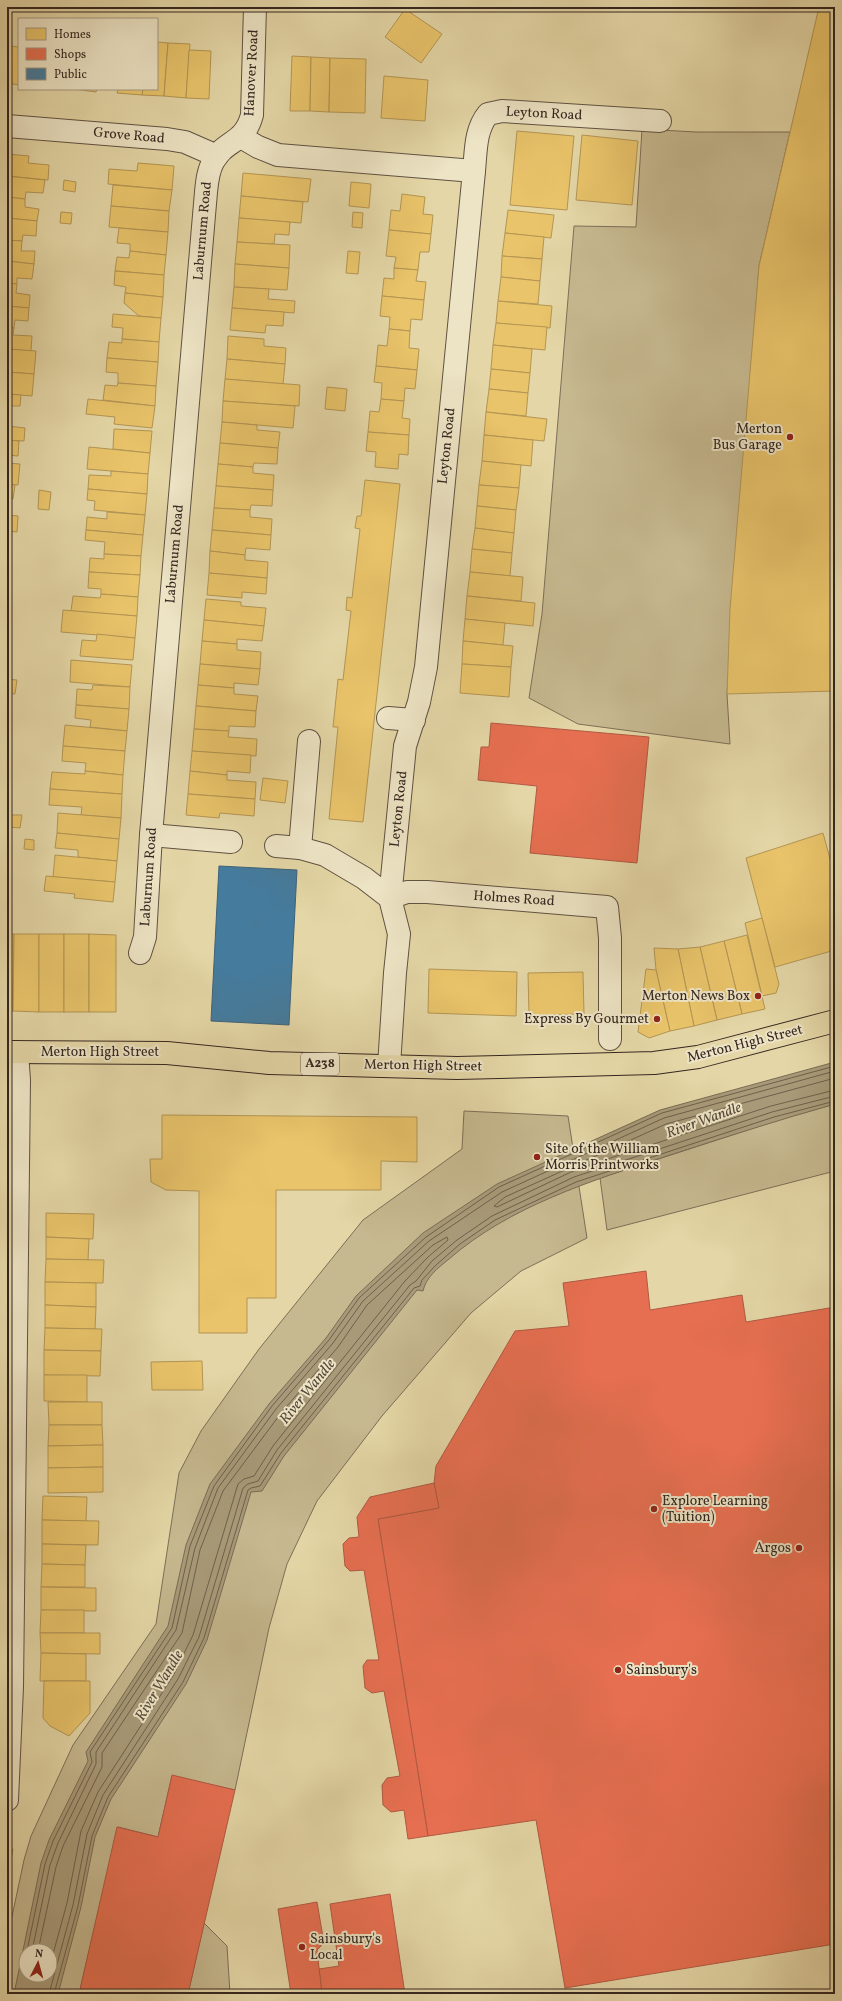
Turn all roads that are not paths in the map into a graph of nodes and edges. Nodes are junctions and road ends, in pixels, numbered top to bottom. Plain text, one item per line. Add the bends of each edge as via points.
1 (255, 7) edge
2 (660, 121) dead end
3 (7, 126) edge
4 (241, 137) junction
5 (216, 156) junction
6 (474, 171) junction
7 (388, 718) dead end
8 (411, 728) junction
9 (310, 741) dead end
10 (151, 835) junction
11 (231, 842) dead end
12 (276, 846) dead end
13 (300, 848) junction
14 (390, 898) junction
15 (140, 954) dead end
16 (835, 1021) edge
17 (610, 1039) dead end
18 (12, 1052) edge
19 (389, 1066) junction
20 (12, 1307) edge
21 (10, 1561) edge
22 (7, 1800) edge

1 - 4 street, Hanover Road via 252,115 249,127
2 - 6 street, Leyton Road via 502,111 488,114 481,122 477,138
3 - 5 street, Grove Road via 167,139 185,142
4 - 5 street
4 - 6 street via 278,155
5 - 10 street, Laburnum Road via 208,176 206,192
6 - 8 street, Leyton Road via 426,667
7 - 8 street
8 - 14 street, Leyton Road via 405,746
9 - 13 street
10 - 11 street
10 - 15 street, Laburnum Road via 145,937
12 - 13 street
13 - 14 street via 325,855 364,878
14 - 17 street, Holmes Road via 407,892 427,892 607,907 610,938
14 - 19 street via 400,934 394,980
16 - 19 main road, Merton High Street / A238 via 683,1060 654,1063 580,1063 511,1067
18 - 19 main road, Merton High Street / A238 via 167,1053 269,1063
18 - 20 street via 19,1080
20 - 21 street
21 - 22 street via 12,1703

